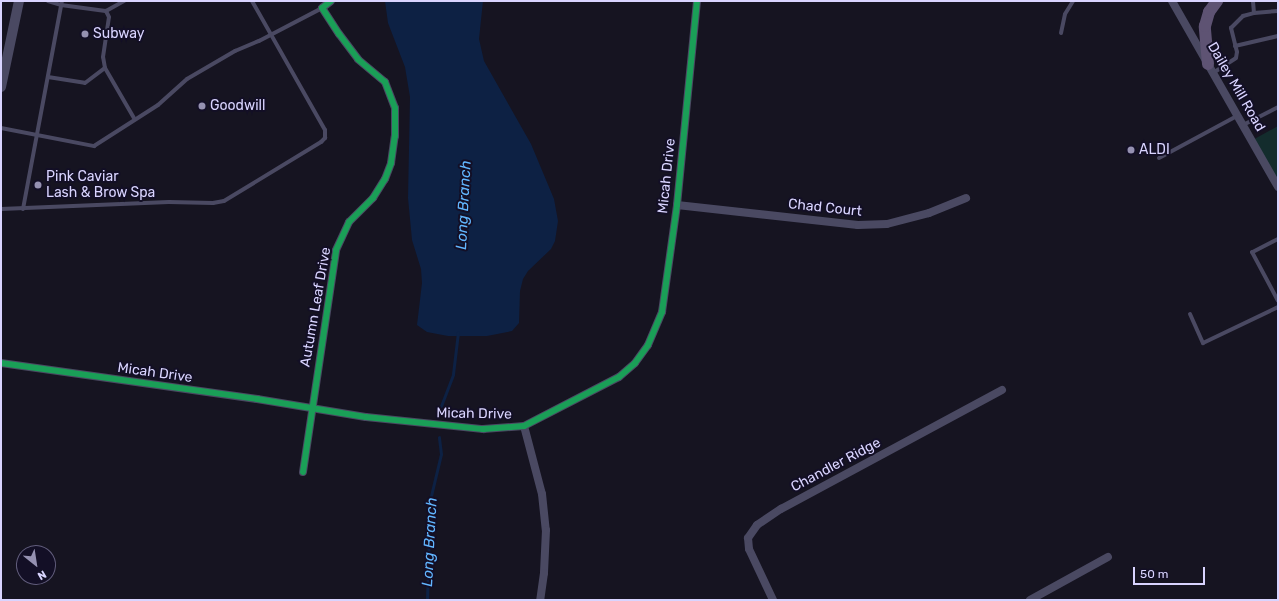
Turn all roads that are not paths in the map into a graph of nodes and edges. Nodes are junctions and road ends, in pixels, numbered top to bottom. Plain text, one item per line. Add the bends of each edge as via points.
1 (19, 1) edge
2 (48, 1) edge
3 (124, 1) edge
4 (252, 1) edge
5 (331, 1) edge
6 (1073, 1) edge
7 (1172, 1) edge
8 (1216, 1) edge
9 (1253, 1) edge
10 (697, 2) edge
11 (62, 3) edge
12 (322, 8) junction
13 (106, 11) junction
14 (1278, 11) edge
15 (1254, 13) junction
16 (1061, 33) dead end
17 (271, 35) junction
18 (1278, 36) edge
19 (1235, 46) junction
20 (105, 68) junction
21 (1211, 68) junction
22 (48, 77) junction
23 (1, 87) edge
24 (1278, 107) edge
25 (1238, 116) junction
26 (134, 118) junction
27 (1243, 125) junction
28 (1, 128) edge
29 (37, 135) junction
30 (1159, 158) dead end
31 (1278, 187) edge
32 (966, 198) dead end
33 (677, 205) junction
34 (1, 209) edge
35 (23, 209) junction
36 (1278, 239) edge
37 (1278, 301) edge
38 (1278, 307) edge
39 (1190, 314) dead end
40 (1, 363) edge
41 (1002, 390) dead end
42 (313, 409) junction
43 (524, 426) junction
44 (303, 472) dead end
45 (1108, 558) dead end
46 (540, 600) edge
47 (773, 600) edge
48 (1030, 600) edge

1 - 23 street
2 - 11 lane
3 - 13 lane
4 - 17 lane
5 - 12 street
6 - 16 lane via 1065,14
7 - 21 street, Dailey Mill Road
8 - 21 main road via 1205,26
9 - 15 lane
10 - 33 street, Micah Drive
11 - 13 lane
11 - 22 lane
12 - 17 lane
12 - 42 street, Autumn Leaf Drive via 358,59 386,82 395,108 395,136 391,163 385,179 373,198 349,222 336,250
13 - 20 lane via 109,17 103,57
14 - 15 lane
15 - 19 lane via 1236,21 1231,28
17 - 26 lane via 235,51 187,79 158,105
17 - 35 lane via 325,130 325,138 321,142 224,201
18 - 19 lane
19 - 21 lane via 1236,58
20 - 22 lane via 85,83
20 - 26 lane
21 - 25 street, Dailey Mill Road
22 - 29 lane
24 - 27 lane
25 - 27 street, Dailey Mill Road
25 - 30 lane
26 - 29 lane via 123,130 94,146
27 - 31 street, Dailey Mill Road
28 - 29 lane
29 - 35 lane
32 - 33 street, Chad Court via 930,213 887,224 858,225
33 - 43 street, Micah Drive via 662,312 648,345 619,377
34 - 35 lane
36 - 37 lane via 1252,252
38 - 39 lane via 1203,342
40 - 42 street, Micah Drive
41 - 47 street, Chandler Ridge via 781,509 757,525 748,538 749,549
42 - 43 street, Micah Drive via 441,427 483,429
42 - 44 street, Autumn Leaf Drive
43 - 46 street via 542,494 546,530
45 - 48 street

